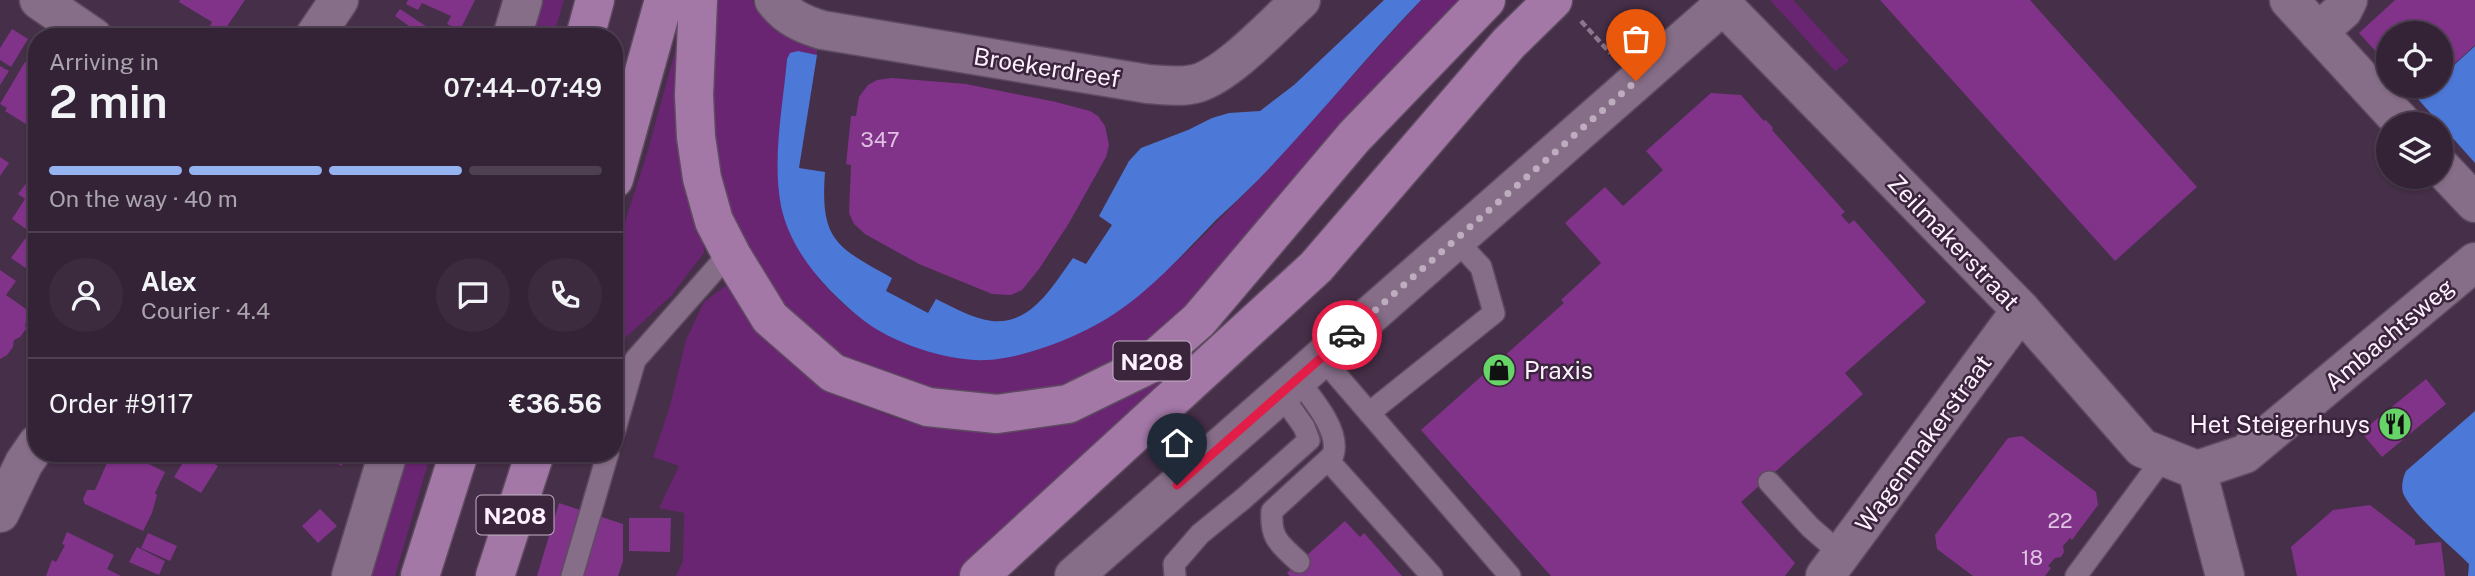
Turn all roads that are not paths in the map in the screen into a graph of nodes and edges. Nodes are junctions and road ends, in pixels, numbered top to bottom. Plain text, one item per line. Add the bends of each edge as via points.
1 (38, 0) edge
2 (339, 0) edge
3 (523, 0) edge
4 (595, 0) edge
5 (664, 0) edge
6 (698, 0) edge
7 (774, 0) edge
8 (1301, 0) edge
9 (1486, 0) edge
10 (2289, 0) edge
11 (2348, 0) edge
12 (1720, 2) edge
13 (1566, 10) edge
14 (80, 28) edge
15 (320, 28) edge
16 (515, 28) edge
17 (587, 28) edge
18 (2318, 32) junction
19 (2392, 112) edge
20 (623, 147) edge
21 (2453, 179) edge
22 (2475, 203) edge
23 (1456, 240) junction
24 (732, 256) junction
25 (2475, 262) edge
26 (2021, 310) junction
27 (1300, 376) junction
28 (623, 402) edge
29 (1369, 413) junction
30 (28, 457) edge
31 (1328, 460) junction
32 (385, 462) edge
33 (456, 462) edge
34 (532, 462) edge
35 (605, 462) edge
36 (2180, 463) junction
37 (1769, 482) dead end
38 (0, 513) edge
39 (1299, 562) dead end
40 (1833, 565) edge
41 (351, 576) edge
42 (420, 576) edge
43 (495, 576) edge
44 (572, 576) edge
45 (979, 576) edge
46 (1074, 576) edge
47 (1175, 576) edge
48 (1432, 576) edge
49 (1510, 576) edge
50 (2076, 576) edge
51 (2225, 576) edge

1 - 14 street
2 - 15 street
3 - 16 street
4 - 17 main road
5 - 20 main road
6 - 24 main road, N208 via 696,137 714,221
7 - 8 street, Broekerdreef via 801,24 822,30 1175,86 1218,73
9 - 24 main road, N208 via 1354,137 1199,320 1148,365 1068,404 997,414 928,407 833,373 770,318
10 - 18 street
11 - 18 street
12 - 23 street
12 - 26 street, Zeilmakerstraat
13 - 45 main road, N208 via 1509,43 1316,267
18 - 19 street
21 - 22 street
23 - 27 street
23 - 29 lane via 1481,267 1494,313
24 - 28 lane via 635,360
25 - 36 street, Ambachtsweg via 2245,454
26 - 36 street, Zeilmakerstraat via 2143,448
26 - 40 street, Wagenmakerstraat
27 - 29 lane
27 - 31 lane via 1326,418 1335,447
27 - 46 street
27 - 47 lane via 1309,440 1200,534 1174,564
29 - 49 lane
30 - 38 street
31 - 39 lane via 1272,511 1271,528
31 - 48 lane
32 - 41 street
33 - 42 main road, N208
34 - 43 main road, N208
35 - 44 lane, N208
36 - 50 lane
36 - 51 street
37 - 40 lane via 1810,527

